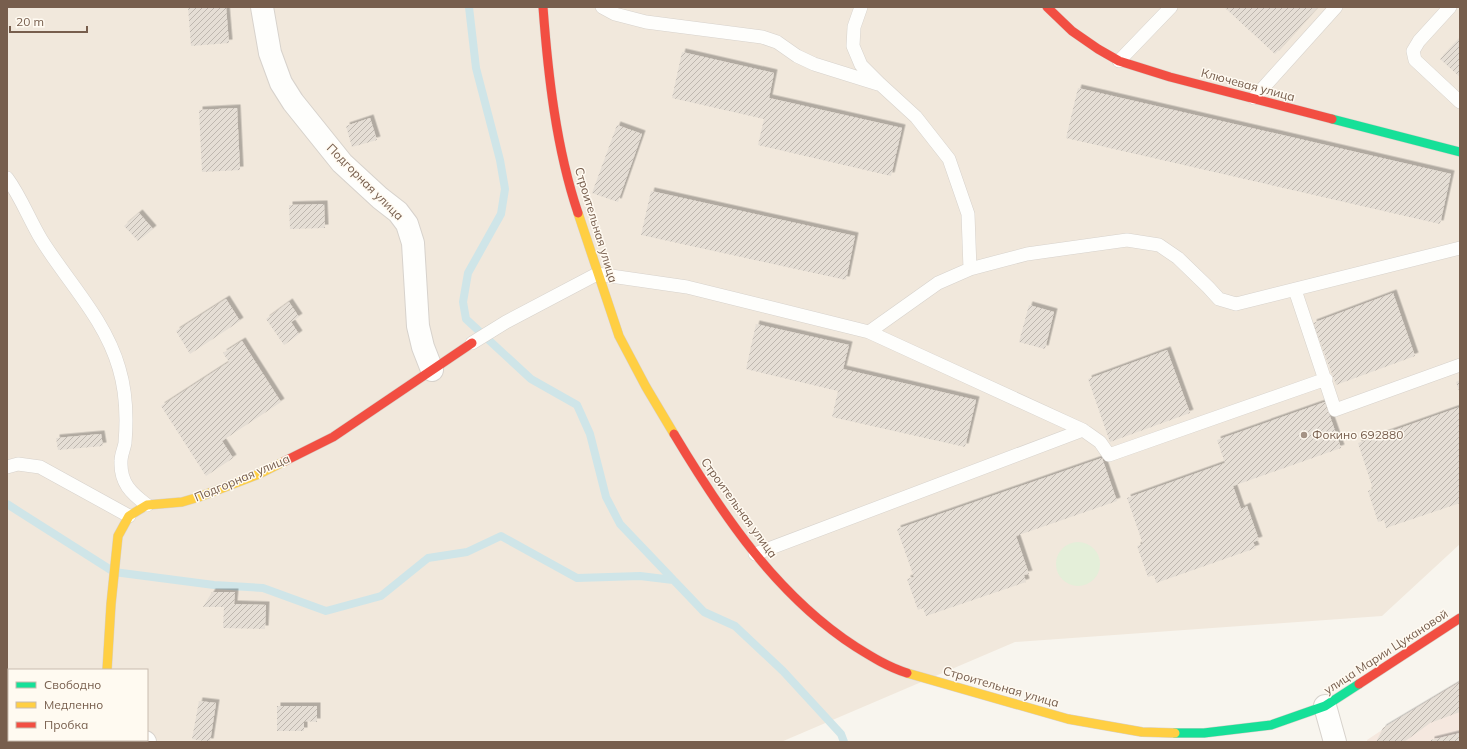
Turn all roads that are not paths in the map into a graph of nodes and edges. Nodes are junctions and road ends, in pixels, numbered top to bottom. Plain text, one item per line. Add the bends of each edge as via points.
1 (262, 7) edge
2 (543, 7) edge
3 (602, 7) edge
4 (861, 7) edge
5 (1047, 7) edge
6 (1171, 7) edge
7 (1336, 7) edge
8 (1450, 7) edge
9 (1119, 61) junction
10 (880, 84) junction
11 (1254, 98) junction
12 (1460, 102) edge
13 (1460, 152) edge
14 (7, 178) edge
15 (1460, 248) edge
16 (970, 269) junction
17 (597, 274) junction
18 (1295, 290) junction
19 (869, 332) junction
20 (472, 343) joint
21 (1460, 365) edge
22 (432, 370) junction
23 (1326, 380) junction
24 (1083, 430) junction
25 (7, 467) edge
26 (147, 505) junction
27 (129, 516) junction
28 (756, 554) junction
29 (1460, 618) edge
30 (107, 669) edge
31 (1325, 706) junction
32 (1334, 742) edge

1 - 22 street, Подгорная улица via 270,53 281,83 293,102 342,163 398,212 407,224 413,244 418,326
2 - 17 street, Строительная улица via 554,106 569,187
3 - 10 lane via 616,14 646,22 762,37 777,42 814,64
4 - 10 lane via 854,26 854,46 861,65
5 - 9 street, Ключевая улица via 1072,30
6 - 9 lane
7 - 11 lane
8 - 12 lane via 1418,41 1413,51 1415,60
9 - 11 street, Ключевая улица
10 - 16 lane via 916,117 949,159 968,214
11 - 13 street, Ключевая улица
14 - 26 lane via 40,237 106,336 119,368 124,398 125,444 120,460 122,474 132,493
15 - 18 lane
16 - 18 lane via 1027,254 1127,240 1159,245 1178,258 1219,299 1236,304
16 - 19 lane via 938,284
17 - 19 lane via 687,287
17 - 20 lane via 498,326
17 - 28 street, Строительная улица via 619,336 646,387 706,487
18 - 23 lane
19 - 24 lane
20 - 22 street, Подгорная улица
21 - 23 lane via 1336,410
22 - 26 street, Подгорная улица via 333,437 259,474 182,502
23 - 24 lane via 1109,455 1100,442
24 - 28 lane
25 - 27 lane via 18,464 40,467
26 - 27 street
27 - 30 street via 118,536
28 - 31 street, Строительная улица via 801,604 835,633 875,659 897,670 1068,719 1142,732 1204,733 1271,725
29 - 31 street, улица Марии Цукановой
31 - 32 street

